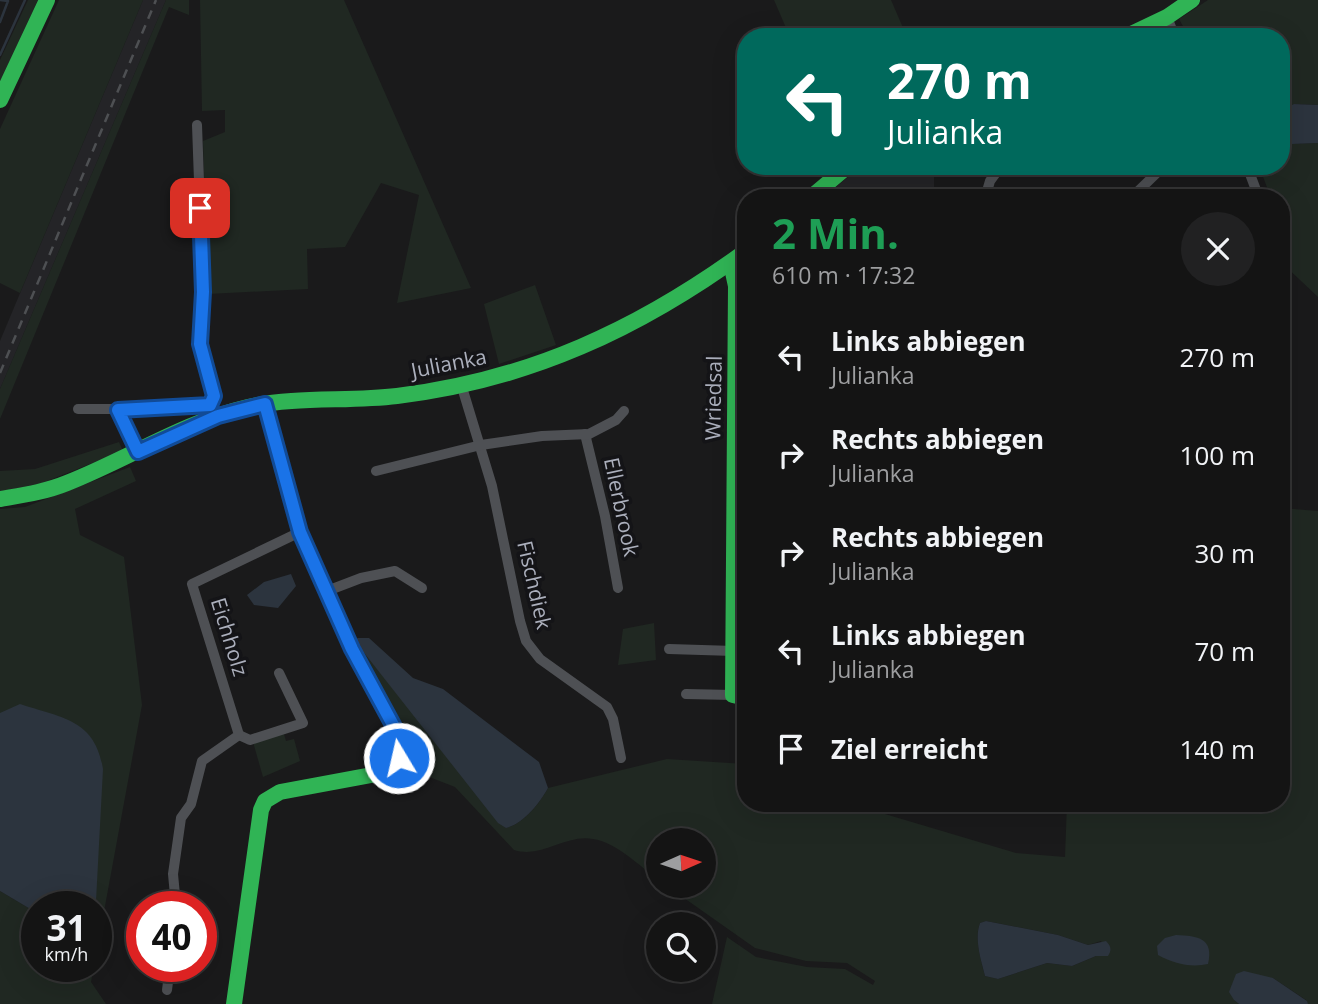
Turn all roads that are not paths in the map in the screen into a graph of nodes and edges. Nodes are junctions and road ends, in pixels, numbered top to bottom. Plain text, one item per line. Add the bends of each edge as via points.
1 (47, 0) edge
2 (1192, 0) edge
3 (1167, 18) junction
4 (1153, 28) edge
5 (1171, 28) edge
6 (0, 100) edge
7 (197, 125) dead end
8 (837, 175) edge
9 (1153, 175) edge
10 (821, 189) edge
11 (1139, 189) edge
12 (737, 258) edge
13 (731, 262) junction
14 (737, 369) edge
15 (461, 384) junction
16 (265, 404) junction
17 (78, 409) dead end
18 (118, 410) junction
19 (624, 411) dead end
20 (585, 434) junction
21 (481, 445) junction
22 (138, 452) junction
23 (376, 471) dead end
24 (0, 499) edge
25 (300, 532) junction
26 (737, 581) edge
27 (422, 588) dead end
28 (618, 588) dead end
29 (327, 591) junction
30 (669, 649) dead end
31 (734, 651) junction
32 (279, 673) dead end
33 (737, 679) edge
34 (686, 694) dead end
35 (737, 697) edge
36 (239, 735) junction
37 (621, 758) dead end
38 (175, 891) edge
39 (168, 982) edge
40 (167, 990) dead end
41 (234, 1004) edge

1 - 6 main road
2 - 3 main road
3 - 4 main road
3 - 5 street
7 - 18 street via 203,292 200,344 213,402
8 - 10 main road
9 - 11 street
12 - 13 main road, Julianka
13 - 14 main road, Wriedsal via 736,286
13 - 15 main road, Julianka via 665,307 579,349
15 - 16 main road, Julianka via 396,396
15 - 21 street, Fischdiek
16 - 22 main road, Julianka via 218,416
16 - 25 main road
17 - 18 street
18 - 22 street
19 - 20 street, Ellerbrook via 603,429
20 - 21 street, Ellerbrook
20 - 28 street, Ellerbrook
21 - 23 street, Ellerbrook
21 - 37 street, Fischdiek via 524,636 540,659 607,707
22 - 24 main road, Julianka via 44,491
25 - 29 main road
25 - 36 street, Eichholz via 192,584
26 - 31 main road, Wriedsal
27 - 29 street via 395,571
29 - 41 main road via 399,736 399,758 393,772 280,792 265,801
30 - 31 street
31 - 33 main road, Wriedsal
32 - 36 street, Eichholz via 303,723 250,740
34 - 35 street, Wriedsal
36 - 38 street via 202,761 191,804 181,818
39 - 40 street

